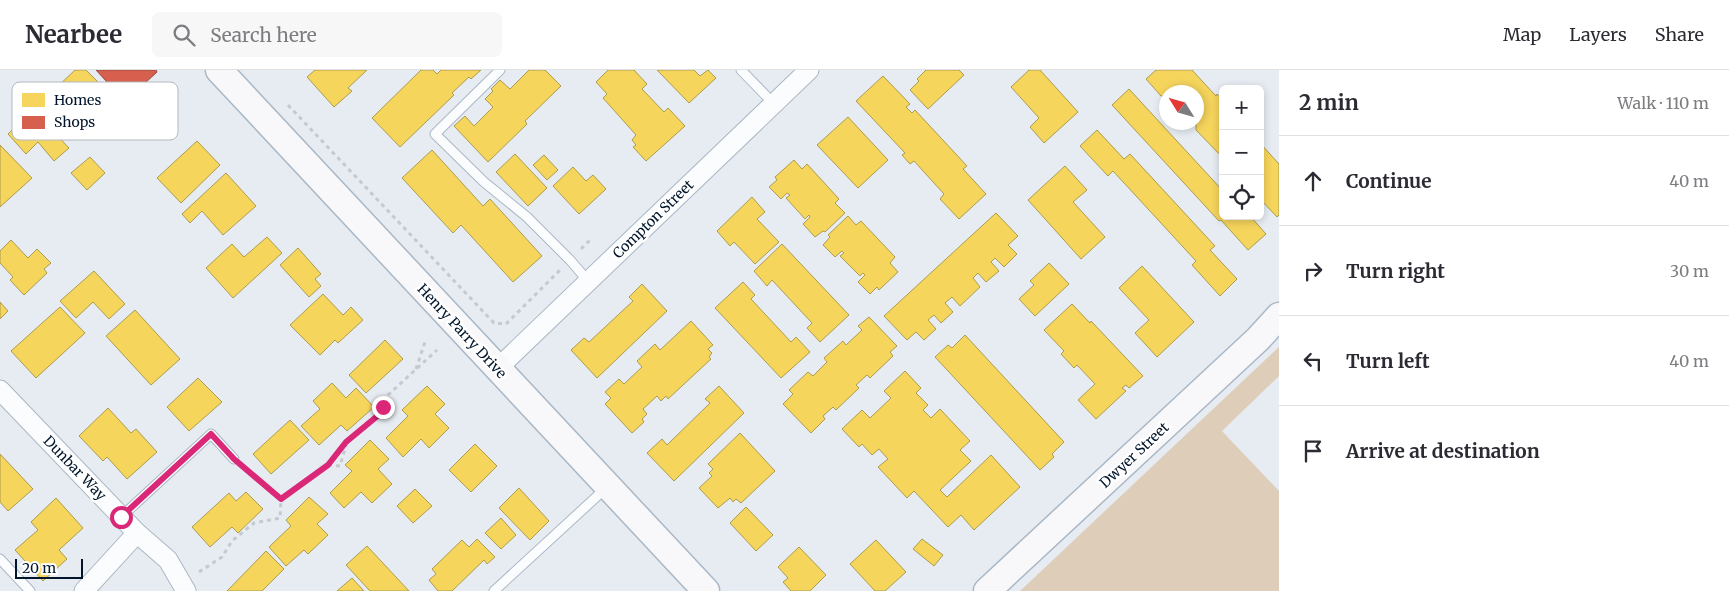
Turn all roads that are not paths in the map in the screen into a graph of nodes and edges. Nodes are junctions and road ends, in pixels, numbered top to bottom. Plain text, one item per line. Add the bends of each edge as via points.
1 (219, 70) edge
2 (500, 70) edge
3 (741, 70) edge
4 (809, 70) edge
5 (773, 103) junction
6 (588, 281) junction
7 (1279, 316) edge
8 (497, 369) junction
9 (0, 390) edge
10 (234, 459) road end
11 (608, 487) junction
12 (121, 517) junction
13 (137, 533) junction
14 (0, 559) edge
15 (184, 587) edge
16 (30, 591) edge
17 (84, 591) edge
18 (494, 591) edge
19 (706, 591) edge
20 (987, 591) edge

1 - 8 main road, Henry Parry Drive
2 - 6 lane via 435,134 484,182 527,217
3 - 5 lane
4 - 5 street, Compton Street
5 - 6 street, Compton Street
6 - 8 street, Compton Street
7 - 20 main road, Dwyer Street via 1258,340
8 - 11 main road, Henry Parry Drive
9 - 12 street, Dunbar Way
10 - 12 lane via 211,434
11 - 18 lane
11 - 19 main road, Henry Parry Drive
12 - 13 street, Dunbar Way
13 - 15 street, Dunbar Way via 168,560
13 - 17 street
14 - 16 lane

